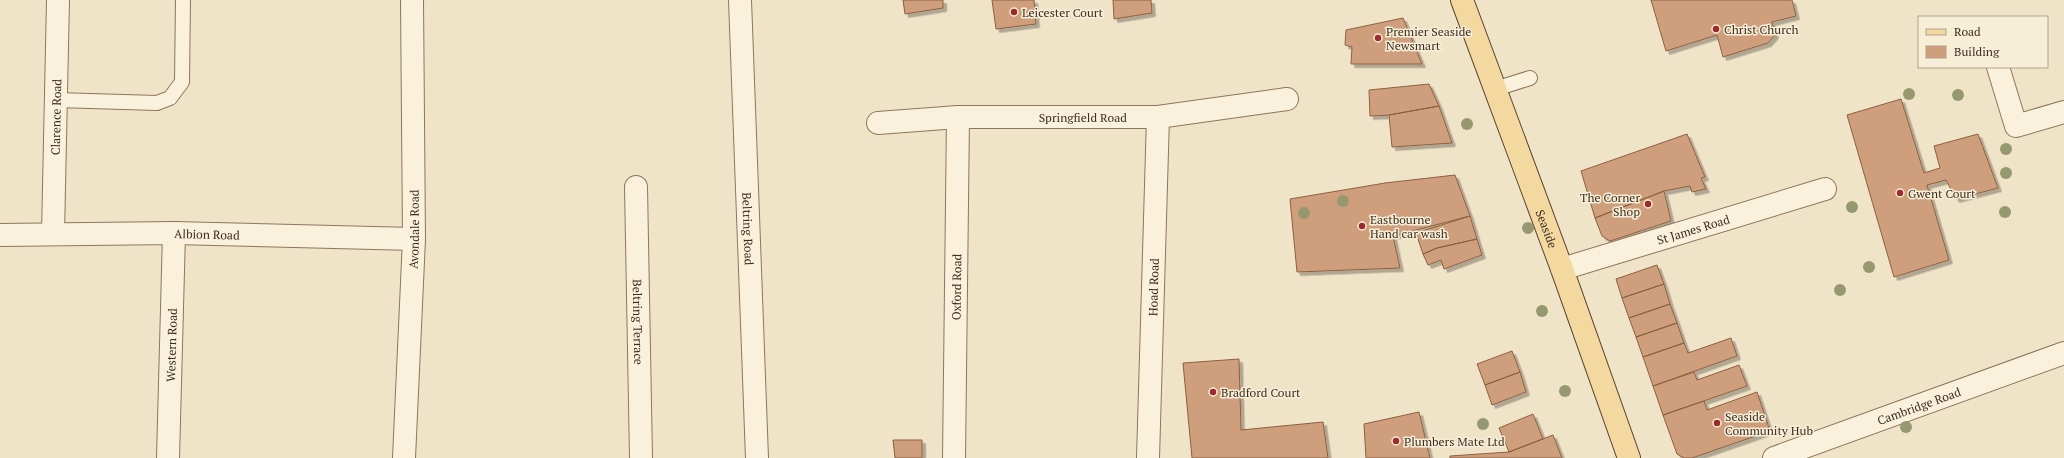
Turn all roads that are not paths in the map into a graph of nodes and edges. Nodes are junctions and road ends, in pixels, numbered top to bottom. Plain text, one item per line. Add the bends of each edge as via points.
1 (58, 0) edge
2 (183, 0) edge
3 (412, 0) edge
4 (740, 0) edge
5 (1462, 0) edge
6 (1998, 68) edge
7 (1530, 78) dead end
8 (1495, 89) junction
9 (1286, 99) dead end
10 (56, 100) junction
11 (2064, 112) edge
12 (958, 117) junction
13 (1158, 117) junction
14 (878, 123) dead end
15 (636, 187) dead end
16 (1825, 189) dead end
17 (174, 233) junction
18 (53, 234) junction
19 (0, 235) edge
20 (414, 239) junction
21 (1562, 269) junction
22 (2064, 353) edge
23 (168, 458) edge
24 (404, 458) edge
25 (641, 458) edge
26 (757, 458) edge
27 (954, 458) edge
28 (1148, 458) edge
29 (1629, 458) edge
30 (1774, 458) edge

1 - 10 street, Clarence Road
2 - 10 lane via 182,82 170,98 157,103
3 - 20 street, Avondale Road
4 - 26 street, Beltring Road
5 - 8 main road, Seaside
6 - 11 street via 2016,126
7 - 8 lane
8 - 21 main road, Seaside
9 - 13 street, Springfield Road
10 - 18 street, Clarence Road
12 - 13 street, Springfield Road
12 - 14 street, Springfield Road
12 - 27 street, Oxford Road
13 - 28 street, Hoad Road
15 - 25 street, Beltring Terrace
16 - 21 street, St James Road
17 - 18 street, Albion Road
17 - 20 street, Albion Road
17 - 23 street, Western Road
18 - 19 street, Albion Road
20 - 24 street, Avondale Road
21 - 29 main road, Seaside
22 - 30 street, Cambridge Road

